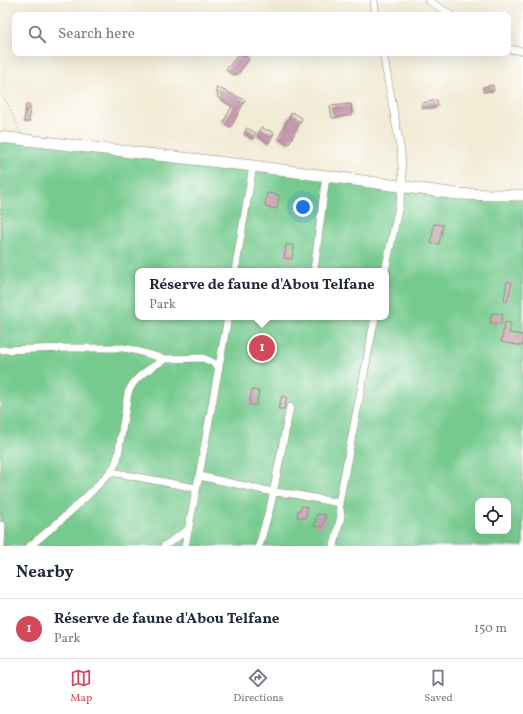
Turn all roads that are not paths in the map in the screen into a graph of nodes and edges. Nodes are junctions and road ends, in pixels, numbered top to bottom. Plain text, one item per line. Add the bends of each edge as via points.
1 (374, 0) edge
2 (428, 0) edge
3 (376, 12) edge
4 (446, 12) edge
5 (511, 49) edge
6 (523, 51) edge
7 (384, 56) edge
8 (0, 137) edge
9 (253, 166) junction
10 (326, 176) junction
11 (403, 186) junction
12 (523, 195) edge
13 (236, 268) edge
14 (314, 268) edge
15 (386, 268) edge
16 (227, 320) edge
17 (374, 320) edge
18 (0, 350) edge
19 (165, 359) junction
20 (219, 367) junction
21 (290, 407) dead end
22 (111, 472) junction
23 (199, 476) junction
24 (196, 488) junction
25 (273, 492) junction
26 (340, 503) junction
27 (2, 526) dead end
28 (189, 529) junction
29 (1, 546) edge
30 (30, 546) edge
31 (164, 546) edge
32 (185, 546) edge
33 (259, 546) edge
34 (334, 546) edge

1 - 3 street
2 - 4 street
5 - 6 street
7 - 11 street via 401,152
8 - 9 main road
9 - 10 main road
9 - 13 street
10 - 11 main road
10 - 14 street
11 - 12 main road via 457,194
11 - 15 street
16 - 20 street
17 - 26 street
18 - 19 street via 123,348
19 - 20 street via 203,358
19 - 22 street via 139,376 129,388 117,463
20 - 23 street
21 - 25 street
22 - 24 street
22 - 30 street via 77,507
23 - 24 street
23 - 25 street
24 - 28 street
25 - 26 street
25 - 33 street
26 - 34 street via 341,516
27 - 29 street
28 - 31 street
28 - 32 street

